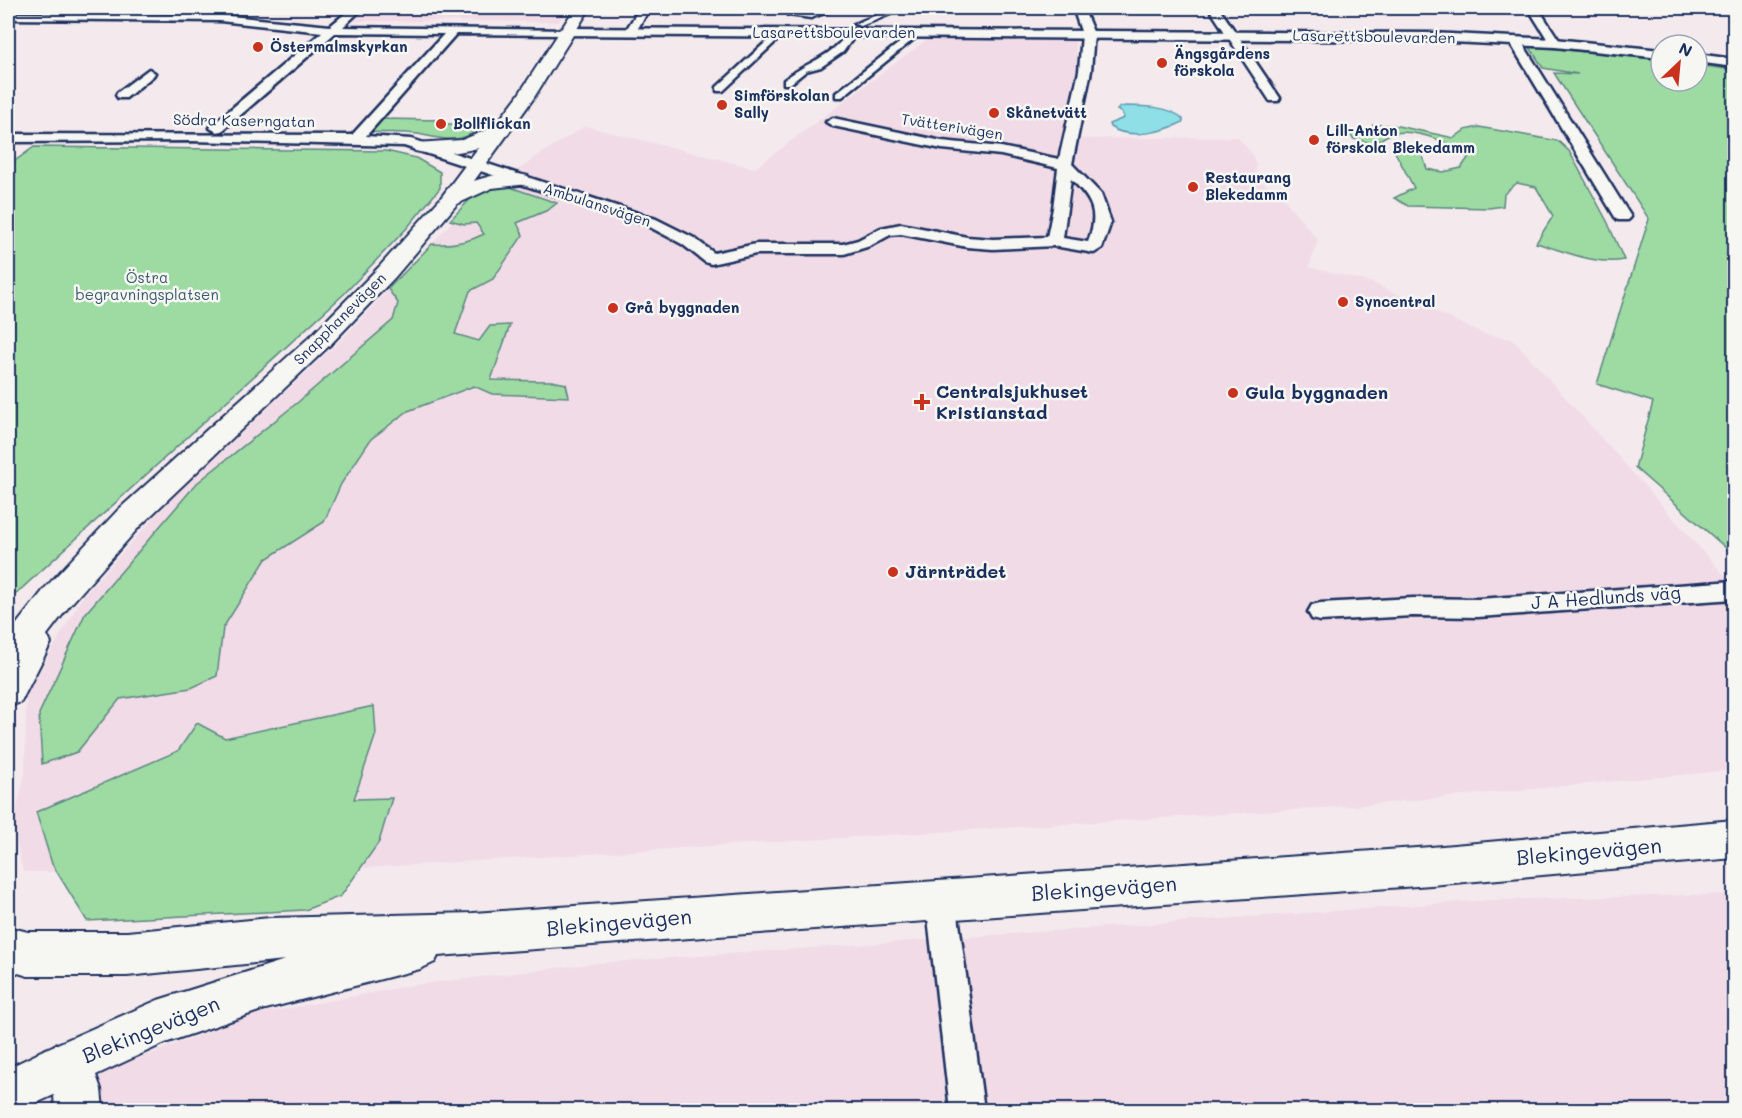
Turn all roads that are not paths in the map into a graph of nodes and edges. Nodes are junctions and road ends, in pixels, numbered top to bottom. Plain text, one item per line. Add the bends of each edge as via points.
1 (77, 8) edge
2 (228, 8) edge
3 (358, 8) edge
4 (582, 8) edge
5 (646, 8) edge
6 (834, 8) edge
7 (901, 8) edge
8 (1078, 8) edge
9 (1214, 8) edge
10 (1533, 8) edge
11 (792, 15) dead end
12 (8, 16) edge
13 (62, 16) junction
14 (214, 18) junction
15 (855, 29) junction
16 (331, 30) junction
17 (452, 32) junction
18 (565, 32) junction
19 (630, 33) junction
20 (781, 33) junction
21 (916, 34) junction
22 (1088, 34) junction
23 (1233, 36) junction
24 (1515, 41) junction
25 (1555, 43) junction
26 (1649, 53) edge
27 (1709, 60) edge
28 (1734, 63) edge
29 (149, 74) dead end
30 (787, 82) dead end
31 (720, 89) dead end
32 (122, 95) dead end
33 (839, 95) dead end
34 (1274, 98) dead end
35 (247, 122) dead end
36 (833, 122) dead end
37 (348, 124) dead end
38 (370, 124) junction
39 (500, 131) junction
40 (356, 139) junction
41 (12, 145) edge
42 (422, 147) junction
43 (476, 164) junction
44 (1065, 165) junction
45 (521, 180) junction
46 (447, 203) junction
47 (1623, 217) dead end
48 (1054, 241) junction
49 (1734, 590) edge
50 (58, 596) junction
51 (1320, 612) dead end
52 (8, 659) edge
53 (8, 692) edge
54 (1734, 839) edge
55 (940, 900) junction
56 (473, 934) junction
57 (8, 949) edge
58 (55, 1068) junction
59 (8, 1092) edge
60 (80, 1110) edge
61 (967, 1110) edge

1 - 13 street
2 - 14 street
3 - 16 street
4 - 18 main road, Snapphanevägen
5 - 19 street
6 - 11 street via 811,16
7 - 15 street
8 - 22 street
9 - 23 street
10 - 25 street
12 - 13 street, Lasarettsboulevarden
13 - 14 street, Lasarettsboulevarden
14 - 16 street, Lasarettsboulevarden
15 - 20 street, Lasarettsboulevarden
15 - 21 street, Lasarettsboulevarden
15 - 30 street via 840,50
16 - 17 street, Lasarettsboulevarden
16 - 35 street via 221,125
17 - 18 street, Lasarettsboulevarden
17 - 38 street
18 - 19 street, Lasarettsboulevarden
18 - 39 main road, Snapphanevägen via 525,99
19 - 20 street, Lasarettsboulevarden
20 - 31 street
21 - 22 street, Lasarettsboulevarden
21 - 33 street
22 - 23 street, Lasarettsboulevarden
22 - 44 street via 1086,71
23 - 24 street, Lasarettsboulevarden
23 - 34 street
24 - 25 street, Lasarettsboulevarden
24 - 47 street
25 - 26 street, Lasarettsboulevarden
27 - 28 street
29 - 32 street
36 - 44 street, Tvätterivägen
37 - 38 street
38 - 40 street
39 - 42 main road via 467,147
39 - 43 main road, Snapphanevägen
40 - 41 street, Södra Kaserngatan via 190,137
40 - 42 street, Södra Kaserngatan via 406,142
42 - 43 street, Södra Kaserngatan
43 - 45 street, Ambulansvägen
43 - 46 main road, Snapphanevägen
44 - 48 street
44 - 48 street via 1094,194 1103,222 1094,248
45 - 46 main road via 485,182
45 - 48 street, Ambulansvägen via 666,228 711,259 756,249 844,249 893,230 993,244
46 - 50 main road, Snapphanevägen via 322,339 129,518
49 - 51 street, J A Hedlunds väg via 1478,608
50 - 52 main road, Snapphanevägen
50 - 53 main road, Snapphanevägen
54 - 55 main road, Blekingevägen via 1431,866
55 - 56 main road, Blekingevägen
55 - 61 street
56 - 57 main road, Blekingevägen via 270,939 127,954 28,954
56 - 58 main road, Blekingevägen via 262,988 158,1023
58 - 59 main road, Blekingevägen
58 - 60 main road via 76,1078

